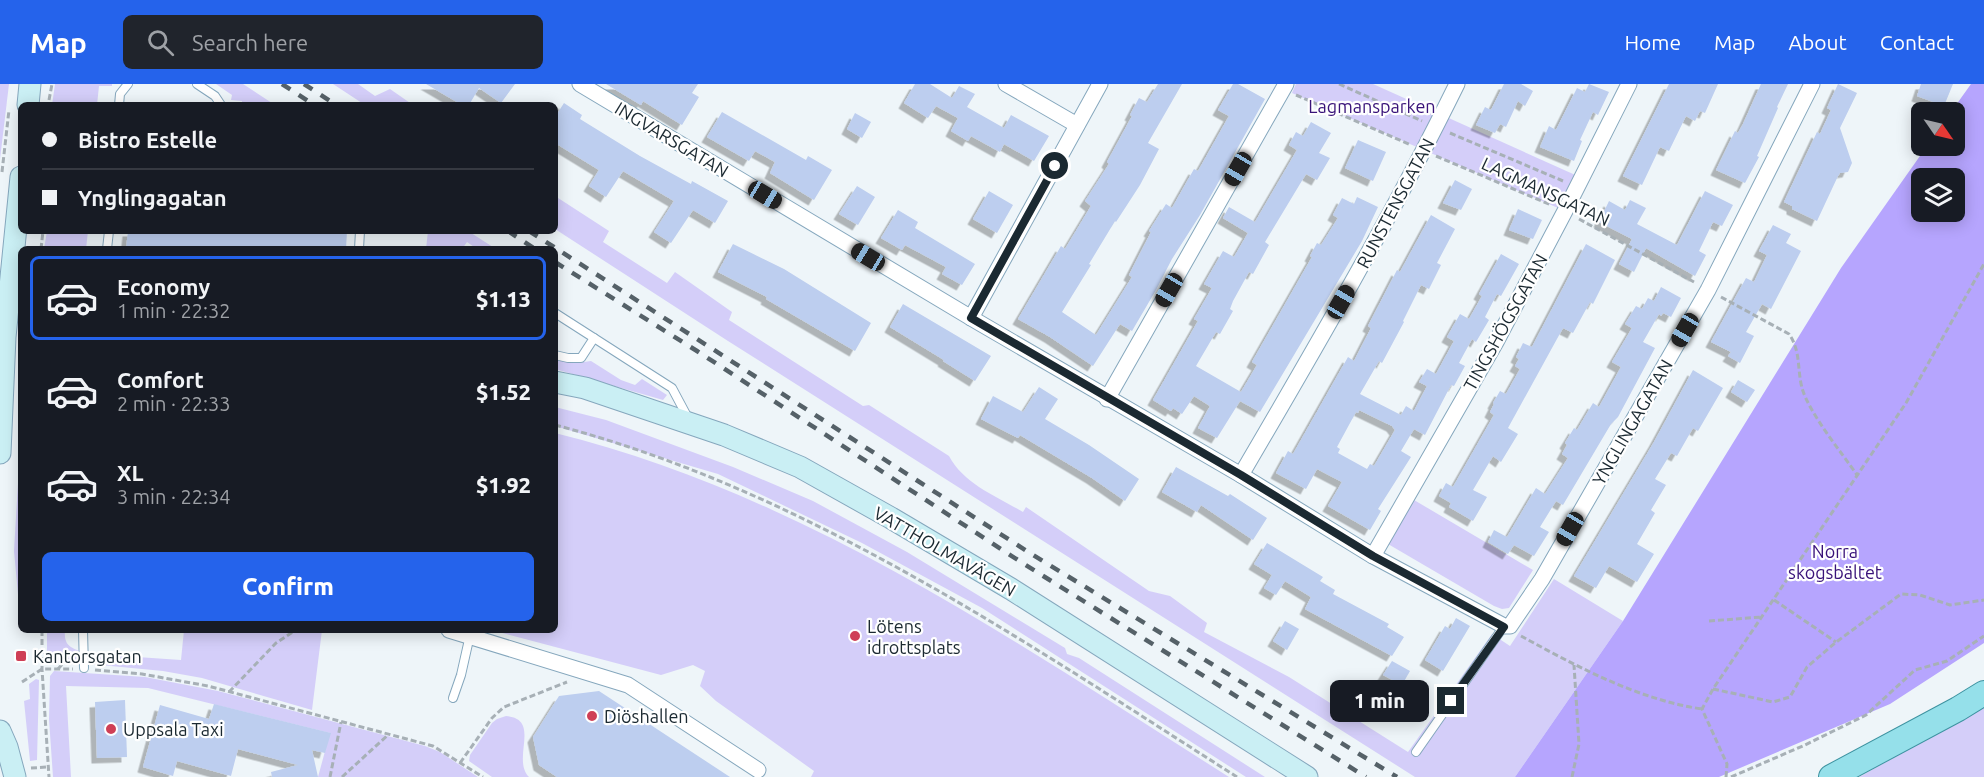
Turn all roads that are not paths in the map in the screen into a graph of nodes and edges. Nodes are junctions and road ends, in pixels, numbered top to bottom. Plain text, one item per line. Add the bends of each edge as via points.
1 (30, 84) edge
2 (128, 84) edge
3 (197, 84) edge
4 (580, 84) edge
5 (1006, 84) edge
6 (1101, 84) edge
7 (1457, 84) edge
8 (1629, 84) edge
9 (1812, 84) edge
10 (1285, 87) edge
11 (21, 102) edge
12 (119, 102) edge
13 (219, 102) edge
14 (1077, 125) junction
15 (11, 178) edge
16 (558, 315) edge
17 (971, 318) junction
18 (9, 337) edge
19 (594, 338) junction
20 (558, 356) edge
21 (558, 382) edge
22 (1107, 399) junction
23 (691, 423) junction
24 (0, 453) edge
25 (1241, 475) junction
26 (1373, 556) junction
27 (1507, 626) junction
28 (83, 633) edge
29 (462, 633) edge
30 (470, 635) junction
31 (84, 668) road end
32 (1984, 693) edge
33 (453, 698) dead end
34 (2, 742) edge
35 (1416, 752) dead end
36 (758, 773) edge
37 (15, 777) edge
38 (1307, 777) edge
39 (1831, 777) edge

1 - 11 main road
2 - 12 lane
3 - 13 lane
4 - 17 street, INGVARSGATAN
5 - 14 street
6 - 14 street
7 - 25 street, RUNSTENSGATAN via 1347,292
8 - 26 street, TINGSHÖGSGATAN via 1497,342
9 - 27 street, YNGLINGAGATAN via 1708,290 1542,579
10 - 22 street
14 - 17 street
15 - 18 main road
16 - 19 lane
17 - 22 street, INGVARSGATAN
18 - 24 main road
19 - 20 lane via 581,358
19 - 23 lane via 672,388
21 - 23 main road, VATTHOLMAVÄGEN
22 - 25 street, INGVARSGATAN
23 - 38 main road, VATTHOLMAVÄGEN via 800,467 891,518 1011,589
25 - 26 street, INGVARSGATAN
26 - 27 street, INGVARSGATAN
27 - 35 lane, YNGLINGAGATAN
28 - 31 lane
29 - 30 street
30 - 33 lane
30 - 36 street via 638,690
32 - 39 main road
34 - 37 main road

